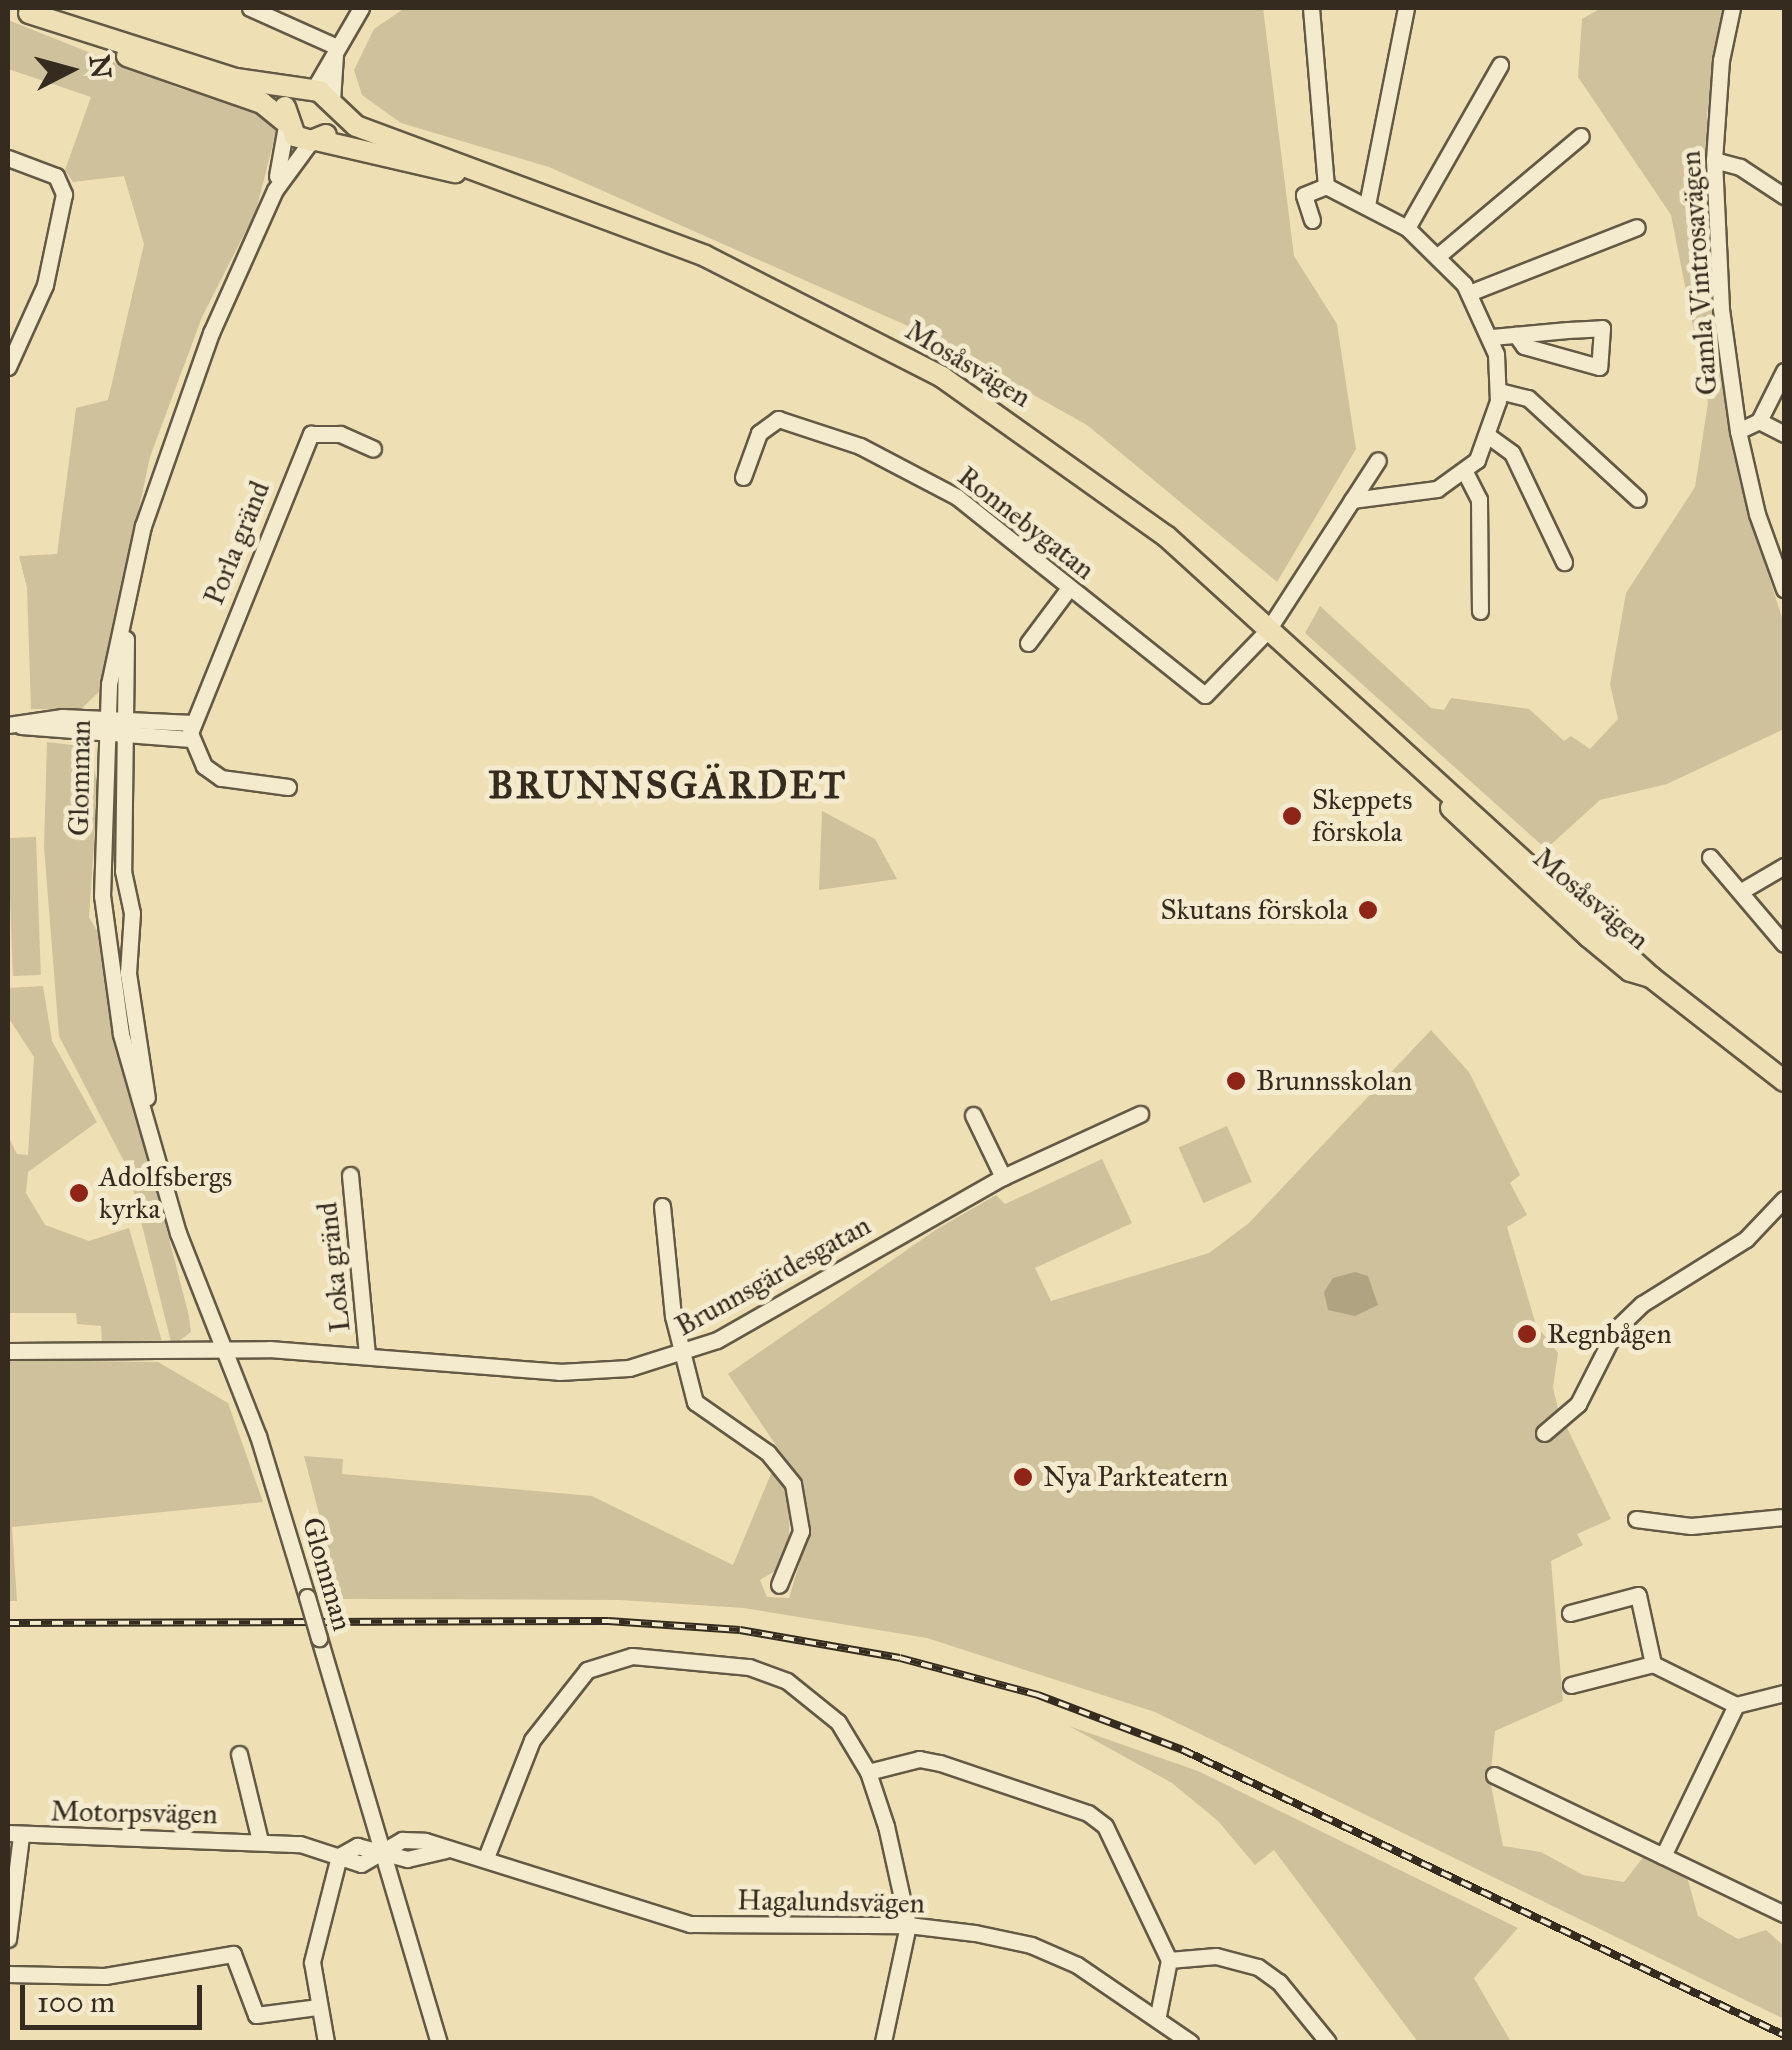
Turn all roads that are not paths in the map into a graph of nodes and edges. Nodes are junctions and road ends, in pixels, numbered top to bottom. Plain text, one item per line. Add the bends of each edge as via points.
1 (257, 8) edge
2 (361, 8) edge
3 (1311, 8) edge
4 (1406, 8) edge
5 (1732, 8) edge
6 (22, 10) edge
7 (335, 46) junction
8 (1500, 65) dead end
9 (321, 97) junction
10 (285, 123) junction
11 (1580, 136) dead end
12 (314, 141) junction
13 (427, 157) junction
14 (8, 158) edge
15 (1714, 160) junction
16 (1326, 186) junction
17 (275, 190) junction
18 (1784, 196) edge
19 (1367, 205) junction
20 (1312, 220) dead end
21 (1636, 227) dead end
22 (1407, 228) junction
23 (1439, 255) junction
24 (1470, 293) junction
25 (1516, 335) junction
26 (1492, 337) junction
27 (8, 368) edge
28 (1784, 371) edge
29 (1499, 391) junction
30 (1759, 421) junction
31 (1738, 431) junction
32 (1784, 434) edge
33 (1490, 437) junction
34 (373, 449) dead end
35 (1378, 460) dead end
36 (1466, 472) junction
37 (743, 477) dead end
38 (1638, 499) dead end
39 (1352, 500) junction
40 (1564, 562) dead end
41 (1069, 588) junction
42 (1784, 589) edge
43 (127, 606) junction
44 (1480, 611) dead end
45 (1268, 630) junction
46 (1028, 642) dead end
47 (105, 718) junction
48 (124, 718) junction
49 (12, 725) edge
50 (191, 732) junction
51 (104, 735) junction
52 (124, 736) junction
53 (288, 787) dead end
54 (1710, 857) dead end
55 (1784, 866) edge
56 (1743, 890) junction
57 (1784, 944) edge
58 (1784, 1081) edge
59 (1140, 1114) dead end
60 (973, 1115) dead end
61 (150, 1126) junction
62 (350, 1175) dead end
63 (1003, 1176) junction
64 (1784, 1199) edge
65 (662, 1206) dead end
66 (222, 1348) junction
67 (8, 1351) edge
68 (368, 1356) junction
69 (682, 1356) junction
70 (1544, 1433) dead end
71 (1784, 1517) edge
72 (1636, 1519) dead end
73 (779, 1585) dead end
74 (1570, 1612) dead end
75 (1653, 1664) junction
76 (1571, 1685) dead end
77 (1784, 1693) edge
78 (1736, 1704) junction
79 (239, 1754) dead end
80 (868, 1772) junction
81 (1494, 1775) dead end
82 (14, 1834) edge
83 (260, 1841) junction
84 (386, 1854) junction
85 (339, 1856) junction
86 (486, 1856) junction
87 (1663, 1856) junction
88 (1784, 1914) edge
89 (908, 1926) junction
90 (8, 1940) edge
91 (1169, 1960) junction
92 (8, 1974) edge
93 (318, 2006) junction
94 (1158, 2015) junction
95 (326, 2042) edge
96 (438, 2042) edge
97 (882, 2042) edge
98 (1190, 2042) edge
99 (1328, 2042) edge

1 - 7 street
2 - 7 street
3 - 16 street
4 - 19 street
5 - 15 street, Gamla Vintrosavägen via 1718,79
6 - 9 main road, Mosåsvägen via 236,78
6 - 10 main road, Mosåsvägen via 165,73 262,103
7 - 9 street
8 - 22 street
9 - 10 main road via 288,101
9 - 12 main road via 331,130
9 - 13 main road, Mosåsvägen via 356,126
10 - 12 main road, Mosåsvägen
10 - 17 street, Glomman
11 - 23 street
12 - 13 main road, Mosåsvägen
12 - 17 street, Glomman
13 - 45 main road, Mosåsvägen via 786,293 942,377 1098,482
14 - 27 street via 56,176 64,194 45,285
15 - 18 street via 1740,167
15 - 31 street, Gamla Vintrosavägen via 1721,309
16 - 19 street
16 - 20 street via 1304,195
17 - 43 street, Glomman via 185,393
19 - 22 street
21 - 24 street
22 - 23 street
23 - 24 street
24 - 26 street
25 - 25 street via 1602,328 1599,368 1524,346
25 - 26 street
26 - 29 street
28 - 30 street
29 - 33 street
29 - 38 street via 1528,398
30 - 31 street
30 - 32 street
31 - 42 street, Gamla Vintrosavägen
33 - 36 street
33 - 40 street via 1512,453
34 - 50 street, Porla gränd via 340,434 311,434
35 - 39 street
36 - 39 street via 1437,489
36 - 44 street via 1479,499
37 - 41 street, Ronnebygatan via 768,423 793,421 930,480
39 - 45 street
41 - 45 street, Ronnebygatan via 1205,695
41 - 46 street
43 - 47 street, Glomman
43 - 48 street, Glomman
45 - 58 main road, Mosåsvägen via 1651,977
47 - 48 street
47 - 49 street
47 - 51 street, Glomman
48 - 50 street
48 - 52 street, Glomman
49 - 51 street
50 - 52 street
50 - 53 street via 204,766 221,778
51 - 52 street
51 - 61 street, Glomman via 102,923 117,975 121,1034
52 - 61 street, Glomman via 128,973
54 - 56 street
55 - 56 street
56 - 57 street
59 - 63 street, Brunnsgärdesgatan
60 - 63 street
61 - 66 street, Glomman via 199,1298
62 - 68 street, Loka gränd
63 - 69 street, Brunnsgärdesgatan
64 - 70 street via 1746,1239 1642,1304 1616,1328 1578,1404
65 - 69 street
66 - 67 street, Brunnsgärdesgatan
66 - 68 street, Brunnsgärdesgatan
66 - 84 street, Glomman, bridge via 270,1471
68 - 69 street, Brunnsgärdesgatan via 560,1372 629,1368
69 - 73 street via 694,1402 768,1453 793,1484 800,1531
71 - 72 street via 1691,1526
74 - 75 street via 1638,1596
75 - 76 street
75 - 78 street
77 - 78 street
78 - 87 street
79 - 83 street, Motorpsvägen
80 - 86 street via 830,1713 773,1675 693,1660 605,1660 575,1682 532,1740
80 - 89 street
80 - 91 street via 930,1761 1088,1814 1119,1844
81 - 87 street
82 - 83 street, Motorpsvägen
82 - 90 street
83 - 85 street, Motorpsvägen via 317,1846
84 - 85 street, Motorpsvägen via 360,1864
84 - 86 street, Hagalundsvägen via 407,1859 452,1848
84 - 96 street, Glomman
85 - 93 street via 312,1962
86 - 89 street, Hagalundsvägen via 690,1924
87 - 88 street
89 - 94 street, Hagalundsvägen via 1031,1946
89 - 97 street
91 - 94 street
91 - 99 street via 1216,1956 1258,1968 1280,1982
92 - 93 street via 105,1976 232,1954 256,2015
93 - 95 street
94 - 98 street, Hagalundsvägen

